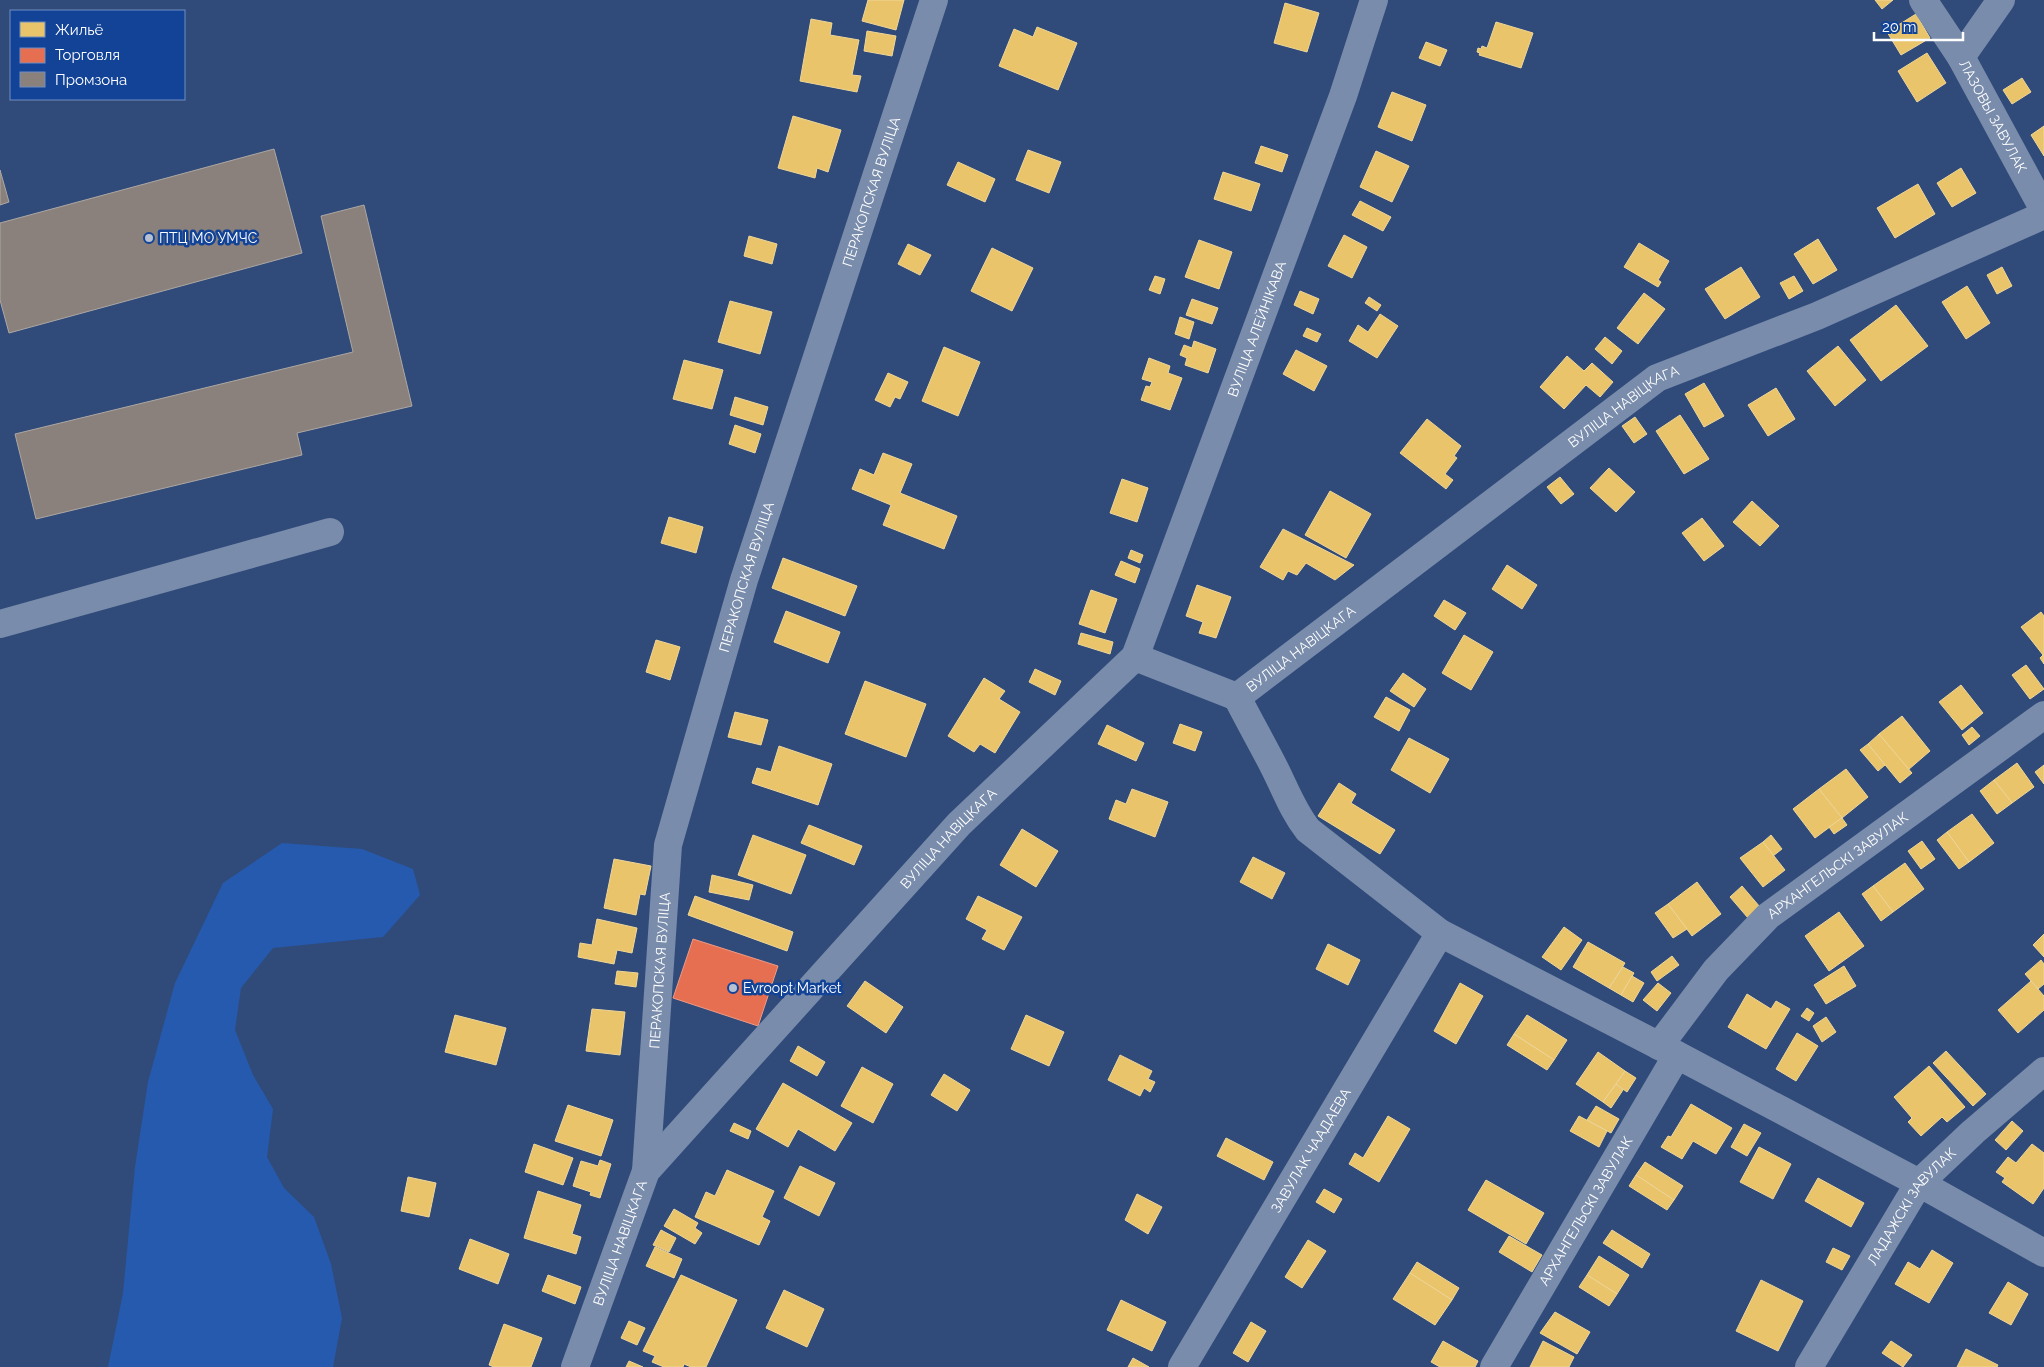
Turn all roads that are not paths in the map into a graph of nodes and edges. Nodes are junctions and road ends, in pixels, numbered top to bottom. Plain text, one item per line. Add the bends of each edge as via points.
1 (934, 0) edge
2 (1374, 0) edge
3 (1923, 0) edge
4 (2001, 0) edge
5 (1961, 57) junction
6 (2044, 210) edge
7 (2044, 215) edge
8 (330, 532) dead end
9 (0, 624) edge
10 (1135, 657) junction
11 (1237, 697) junction
12 (2044, 715) edge
13 (1440, 933) junction
14 (1668, 1051) junction
15 (2044, 1071) edge
16 (646, 1170) junction
17 (1919, 1183) junction
18 (2044, 1253) edge
19 (576, 1367) edge
20 (1182, 1367) edge
21 (1494, 1367) edge
22 (1809, 1367) edge

1 - 16 street, ПЕРАКОПСКАЯ ВУЛІЦА via 744,580 668,846
2 - 10 street, ВУЛІЦА АЛЕЙНІКАВА via 1343,96
3 - 5 street, ЛАЗОВЫ ЗАВУЛАК
4 - 5 street
5 - 6 street, ЛАЗОВЫ ЗАВУЛАК
7 - 11 street, ВУЛІЦА НАВІЦКАГА via 1817,316 1656,378
8 - 9 street
10 - 11 street, ВУЛІЦА НАВІЦКАГА
10 - 16 street, ВУЛІЦА НАВІЦКАГА via 959,824
11 - 13 street via 1297,817 1308,830
12 - 14 street, АРХАНГЕЛЬСКІ ЗАВУЛАК via 1768,916 1716,970
13 - 14 street
13 - 20 street, ЗАВУЛАК ЧААДАЕВА
14 - 17 street
14 - 21 street, АРХАНГЕЛЬСКІ ЗАВУЛАК
15 - 17 street, ЛАДАЖСКІ ЗАВУЛАК
16 - 19 street, ВУЛІЦА НАВІЦКАГА
17 - 18 street
17 - 22 street, ЛАДАЖСКІ ЗАВУЛАК

